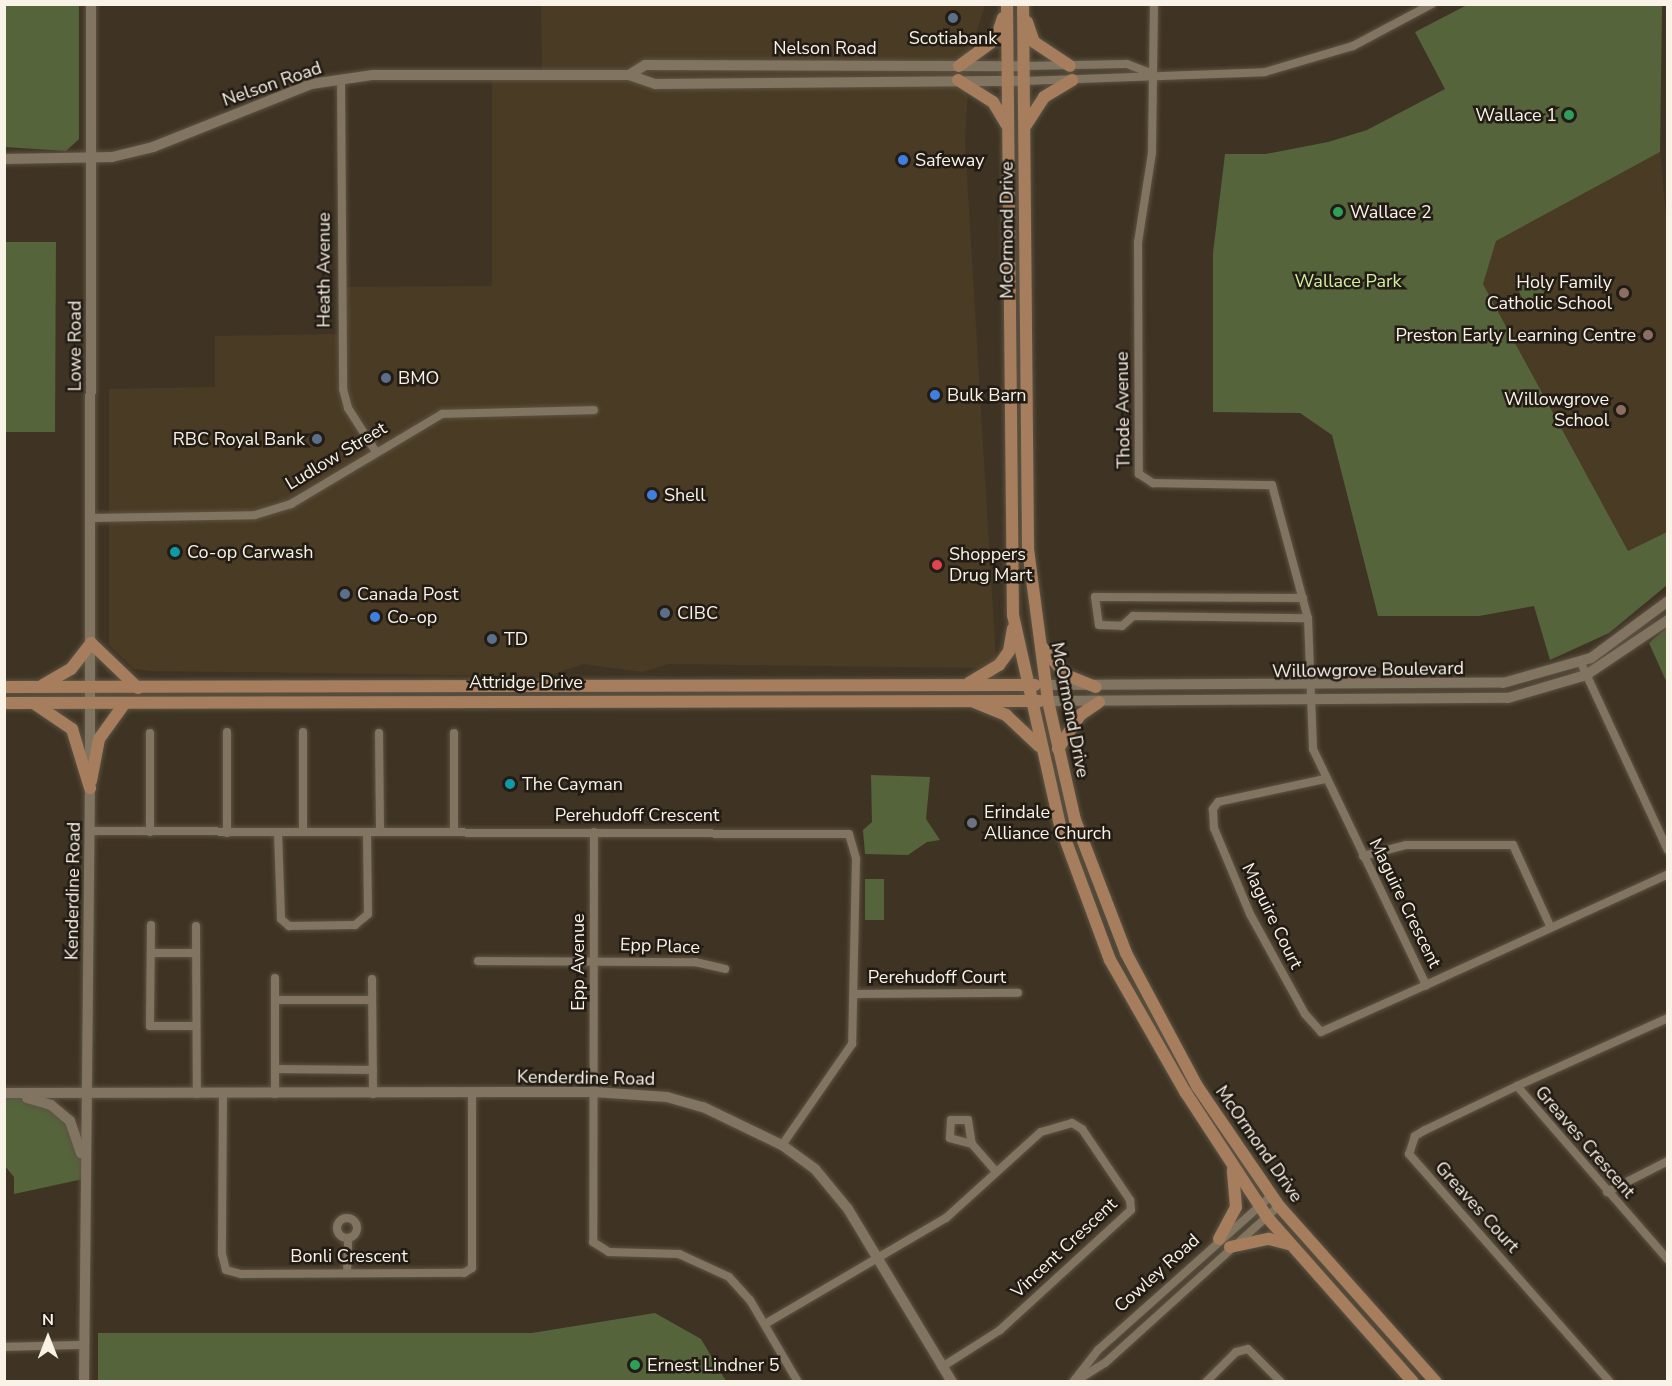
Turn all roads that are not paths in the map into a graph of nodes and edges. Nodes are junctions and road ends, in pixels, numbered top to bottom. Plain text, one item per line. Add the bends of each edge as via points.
1 (91, 4) edge
2 (1154, 4) edge
3 (1432, 4) edge
4 (1007, 6) edge
5 (1023, 7) edge
6 (959, 66) junction
7 (1007, 66) junction
8 (1023, 66) junction
9 (1070, 66) junction
10 (1153, 74) junction
11 (629, 75) junction
12 (341, 79) junction
13 (958, 80) junction
14 (1008, 80) junction
15 (1072, 80) junction
16 (1024, 81) junction
17 (1025, 128) junction
18 (1008, 130) junction
19 (4, 159) edge
20 (93, 159) junction
21 (1009, 354) junction
22 (1024, 381) junction
23 (594, 410) dead end
24 (376, 452) junction
25 (91, 518) junction
26 (1303, 598) junction
27 (1668, 601) edge
28 (1013, 615) junction
29 (1308, 618) junction
30 (1668, 620) edge
31 (1038, 642) junction
32 (91, 643) junction
33 (1581, 663) junction
34 (1586, 675) junction
35 (1029, 685) junction
36 (1045, 685) junction
37 (961, 686) junction
38 (4, 687) edge
39 (39, 687) junction
40 (1096, 687) junction
41 (1308, 687) junction
42 (91, 688) junction
43 (138, 688) junction
44 (1308, 700) junction
45 (973, 701) junction
46 (1032, 701) junction
47 (1047, 701) junction
48 (1099, 702) junction
49 (4, 703) edge
50 (34, 703) junction
51 (125, 703) junction
52 (91, 704) junction
53 (227, 732) dead end
54 (303, 732) dead end
55 (150, 733) dead end
56 (379, 733) dead end
57 (454, 733) dead end
58 (1041, 748) junction
59 (1058, 749) junction
60 (1325, 779) junction
61 (90, 788) junction
62 (90, 831) junction
63 (150, 832) junction
64 (227, 832) junction
65 (278, 832) junction
66 (303, 832) junction
67 (368, 832) junction
68 (380, 832) junction
69 (454, 832) junction
70 (594, 832) junction
71 (1668, 850) edge
72 (1363, 856) junction
73 (1668, 874) edge
74 (151, 925) dead end
75 (196, 926) dead end
76 (1550, 926) junction
77 (151, 953) junction
78 (196, 953) junction
79 (478, 961) dead end
80 (594, 961) junction
81 (725, 969) dead end
82 (275, 978) dead end
83 (372, 979) dead end
84 (1426, 985) junction
85 (856, 993) junction
86 (1018, 993) dead end
87 (275, 1000) junction
88 (372, 1000) junction
89 (1668, 1018) edge
90 (196, 1026) junction
91 (275, 1070) junction
92 (373, 1070) junction
93 (1517, 1086) junction
94 (594, 1092) junction
95 (7, 1093) edge
96 (85, 1094) junction
97 (196, 1094) junction
98 (222, 1094) junction
99 (274, 1094) junction
100 (373, 1094) junction
101 (472, 1094) junction
102 (972, 1144) dead end
103 (782, 1145) junction
104 (83, 1158) junction
105 (1668, 1161) edge
106 (1233, 1166) junction
107 (996, 1172) junction
108 (1607, 1192) junction
109 (1275, 1201) junction
110 (1260, 1206) junction
111 (1267, 1217) junction
112 (348, 1239) dead end
113 (1219, 1239) junction
114 (1230, 1247) junction
115 (1294, 1247) junction
116 (879, 1259) junction
117 (1668, 1260) edge
118 (347, 1273) junction
119 (765, 1324) junction
120 (84, 1345) junction
121 (4, 1347) edge
122 (942, 1367) junction
123 (84, 1382) edge
124 (798, 1382) edge
125 (952, 1382) edge
126 (1074, 1382) edge
127 (1206, 1382) edge
128 (1281, 1382) edge
129 (1413, 1382) edge
130 (1436, 1382) edge
131 (1610, 1382) edge

1 - 20 street, Lowe Road
2 - 10 street
3 - 10 street via 1353,46 1286,68
4 - 6 main road via 996,39
4 - 7 main road, McOrmond Drive
5 - 8 main road, McOrmond Drive
5 - 9 main road via 1034,42
6 - 7 street, Nelson Road
6 - 11 street, Nelson Road via 645,65
7 - 8 street, Nelson Road
7 - 14 main road, McOrmond Drive
8 - 9 street
8 - 16 main road, McOrmond Drive
9 - 10 street via 1127,64
10 - 15 street via 1132,80
10 - 26 street, Thode Avenue via 1152,153 1138,242 1139,474 1153,483 1272,485
11 - 12 street, Nelson Road
11 - 13 street, Nelson Road via 645,84
12 - 20 street, Nelson Road via 282,94 153,147
12 - 24 street, Heath Avenue via 343,389 348,408
13 - 14 street, Nelson Road
13 - 18 main road via 993,102
14 - 16 street, Nelson Road
14 - 18 main road, McOrmond Drive
15 - 16 street
15 - 17 main road via 1033,108
16 - 17 main road, McOrmond Drive
17 - 22 main road, McOrmond Drive
18 - 21 main road, McOrmond Drive
19 - 20 street, Nelson Road
20 - 25 street, Lowe Road
21 - 22 main road
21 - 28 main road, McOrmond Drive
22 - 31 main road, McOrmond Drive via 1028,549
23 - 24 street, Ludlow Street via 442,414
24 - 25 street, Ludlow Street via 291,504 255,515
25 - 32 street, Lowe Road
26 - 29 street, Thode Avenue
26 - 29 street via 1095,597 1099,625 1122,626 1133,616
27 - 33 street, Willowgrove Boulevard via 1621,641
28 - 35 main road, McOrmond Drive
28 - 37 main road via 1009,651 999,665
29 - 41 street, Thode Avenue
30 - 34 street, Willowgrove Boulevard
31 - 36 main road, McOrmond Drive
31 - 40 main road via 1066,675
32 - 39 main road via 71,669
32 - 42 street, Lowe Road
32 - 43 main road
33 - 34 street
33 - 41 street, Willowgrove Boulevard via 1503,683
34 - 44 street, Willowgrove Boulevard via 1533,693 1481,701
34 - 71 street
35 - 36 main road, Attridge Drive
35 - 37 main road, Attridge Drive
35 - 46 main road, McOrmond Drive
36 - 40 street, Willowgrove Boulevard
36 - 47 main road, McOrmond Drive
37 - 43 main road, Attridge Drive
38 - 39 main road, Attridge Drive
39 - 42 main road, Attridge Drive
40 - 41 street, Willowgrove Boulevard
41 - 44 street, Maguire Crescent
42 - 43 main road, Attridge Drive
42 - 52 street, Kenderdine Road
44 - 48 street, Willowgrove Boulevard
44 - 60 street, Maguire Crescent via 1313,749
45 - 46 main road, Attridge Drive
45 - 51 main road, Attridge Drive
45 - 58 main road via 1006,714
46 - 47 main road, Attridge Drive
46 - 58 main road, McOrmond Drive
47 - 48 street, Willowgrove Boulevard
47 - 59 main road, McOrmond Drive
48 - 59 main road via 1073,722
49 - 50 main road, Attridge Drive
50 - 52 main road, Attridge Drive
50 - 61 main road via 72,729
51 - 52 main road, Attridge Drive
51 - 61 main road via 99,739
52 - 61 street, Kenderdine Road
53 - 64 street
54 - 66 street
55 - 63 street
56 - 68 street
57 - 69 street
58 - 106 main road, McOrmond Drive via 1077,879 1110,960 1140,1019
59 - 109 main road, McOrmond Drive via 1092,874 1131,963 1197,1086
60 - 72 street, Maguire Crescent
60 - 84 street, Maguire Court via 1218,802 1213,809 1214,828 1250,914 1305,1014 1321,1032
61 - 62 street, Kenderdine Road
62 - 63 street, Perehudoff Crescent
62 - 96 street, Kenderdine Road
63 - 64 street, Perehudoff Crescent
64 - 65 street, Perehudoff Crescent
65 - 66 street, Perehudoff Crescent
65 - 67 street via 281,919 289,926 355,925 368,914
66 - 67 street, Perehudoff Crescent
67 - 68 street, Perehudoff Crescent
68 - 69 street, Perehudoff Crescent
69 - 70 street, Perehudoff Crescent
70 - 80 street, Epp Avenue
70 - 85 street, Perehudoff Crescent via 849,834 856,847
72 - 76 street via 1406,845 1513,845
72 - 84 street, Maguire Crescent
73 - 76 street, Maguire Crescent
74 - 77 street
75 - 78 street
76 - 84 street, Maguire Crescent
77 - 78 street
77 - 90 street via 150,1026
78 - 90 street
79 - 80 street, Epp Place
80 - 81 street, Epp Place via 695,962
80 - 94 street, Epp Avenue
82 - 87 street
83 - 88 street
85 - 86 street, Perehudoff Court
85 - 103 street, Perehudoff Crescent via 852,1044
87 - 88 street
87 - 91 street
88 - 92 street
89 - 93 street, Greaves Crescent
90 - 97 street
91 - 92 street
91 - 99 street
92 - 100 street
93 - 108 street, Greaves Crescent
93 - 131 street, Greaves Court via 1415,1136 1409,1154
94 - 101 street, Kenderdine Road
94 - 103 street, Kenderdine Road via 676,1099 737,1119
94 - 119 street, Epp Avenue via 594,1244 609,1252 662,1252 697,1259 729,1277
95 - 96 street
95 - 104 street via 51,1105 70,1121
96 - 97 street, Kenderdine Road
96 - 104 street, Kenderdine Road
97 - 98 street, Kenderdine Road
98 - 99 street, Kenderdine Road
98 - 118 street, Bonli Crescent via 226,1270
99 - 100 street, Kenderdine Road
100 - 101 street, Kenderdine Road
101 - 118 street, Bonli Crescent via 472,1268 464,1273
102 - 107 street
103 - 116 street, Kenderdine Road via 815,1169
104 - 120 street, Kenderdine Road
105 - 108 street
106 - 110 main road, McOrmond Drive
106 - 113 main road via 1236,1207
107 - 116 street, Vincent Crescent via 946,1218
107 - 122 street, Vincent Crescent via 1047,1128 1072,1123 1112,1173 1131,1210 1000,1330
108 - 117 street, Greaves Crescent
109 - 110 street, Cowley Road
109 - 111 street, Cowley Road
109 - 130 main road, McOrmond Drive
110 - 111 main road, McOrmond Drive
110 - 113 street, Cowley Road
111 - 114 street, Cowley Road
111 - 115 main road, McOrmond Drive
112 - 118 street
113 - 126 street, Cowley Road via 1098,1350
114 - 115 main road via 1278,1238
114 - 126 street, Cowley Road via 1105,1363
115 - 129 main road, McOrmond Drive
116 - 119 street, Vincent Crescent
116 - 122 street, Kenderdine Road
119 - 124 street
120 - 121 street
120 - 123 street, Kenderdine Road
122 - 125 street, Kenderdine Road
127 - 128 street via 1236,1352 1248,1349

